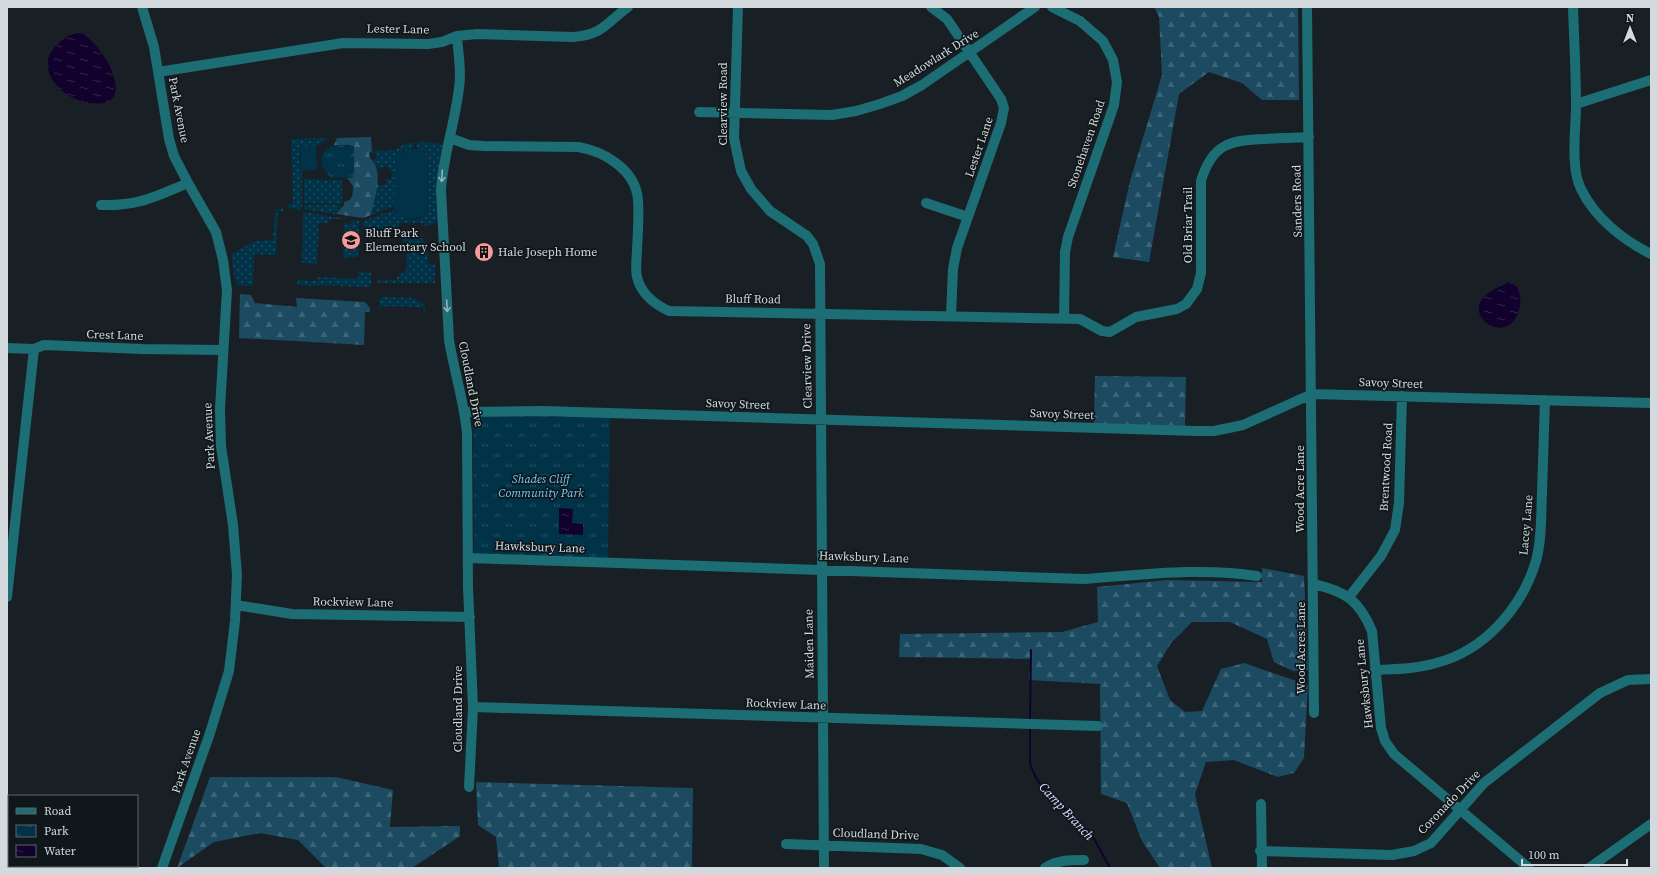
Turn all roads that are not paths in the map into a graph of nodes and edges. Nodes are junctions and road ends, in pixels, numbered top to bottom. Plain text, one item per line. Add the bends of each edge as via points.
1 (142, 7) edge
2 (628, 7) edge
3 (738, 7) edge
4 (931, 7) edge
5 (1035, 7) edge
6 (1052, 7) edge
7 (1307, 7) edge
8 (1573, 7) edge
9 (457, 36) junction
10 (970, 53) junction
11 (158, 72) junction
12 (1651, 80) edge
13 (1576, 104) junction
14 (699, 112) dead end
15 (735, 112) junction
16 (1309, 137) junction
17 (450, 138) junction
18 (188, 183) junction
19 (926, 203) dead end
20 (101, 205) dead end
21 (968, 217) junction
22 (1651, 254) edge
23 (820, 312) junction
24 (1169, 312) joint
25 (951, 316) junction
26 (1064, 319) junction
27 (7, 348) edge
28 (34, 349) junction
29 (222, 350) junction
30 (1312, 394) junction
31 (1402, 396) junction
32 (1545, 400) junction
33 (1651, 403) edge
34 (465, 412) junction
35 (821, 420) junction
36 (469, 558) junction
37 (822, 568) junction
38 (1257, 576) dead end
39 (1313, 584) junction
40 (1349, 596) junction
41 (7, 597) edge
42 (236, 605) junction
43 (470, 616) junction
44 (1375, 670) junction
45 (1651, 679) edge
46 (473, 707) junction
47 (1314, 713) dead end
48 (823, 718) junction
49 (1098, 726) dead end
50 (469, 787) dead end
51 (1261, 804) dead end
52 (1460, 809) junction
53 (1651, 824) edge
54 (786, 844) dead end
55 (824, 845) junction
56 (1260, 851) junction
57 (1084, 860) dead end
58 (162, 868) edge
59 (824, 868) edge
60 (960, 868) edge
61 (1045, 868) edge
62 (1262, 868) edge
63 (1529, 868) edge
64 (1589, 868) edge

1 - 11 street, Park Avenue via 154,47
2 - 9 street, Lester Lane via 608,26 587,36
3 - 15 street, Clearview Road
4 - 10 street, Lester Lane via 947,19
5 - 10 street, Meadowlark Drive
6 - 26 street, Stonehaven Road via 1080,21 1103,41 1113,60 1117,82 1114,105 1068,237 1065,252
7 - 16 street, Sanders Road
8 - 13 street
9 - 11 street, Lester Lane via 428,44 343,43
9 - 17 street, Cloudland Drive via 460,86
10 - 15 street, Meadowlark Drive via 902,96 856,111 832,115
10 - 21 street, Lester Lane via 1001,99 1004,114
11 - 18 street, Park Avenue via 169,139 174,156
12 - 13 street
13 - 22 street via 1575,162 1580,188 1592,208 1612,228 1634,246
14 - 15 street, Meadowlark Drive
15 - 23 street, Clearview Road via 736,154 750,189 770,211 807,236 818,254
16 - 24 street, Old Briar Trail via 1240,140 1223,146 1212,156 1205,167 1202,181 1201,273 1197,289 1186,304
16 - 30 street, Sanders Road
17 - 23 street, Bluff Road via 469,145 578,147 590,149 618,164 631,179 638,198 637,277 646,296 656,305 669,310
17 -> 34 street, Cloudland Drive via 442,166 441,190 449,340 452,363
18 - 20 street via 143,201 125,205
18 - 29 street, Park Avenue via 216,232 221,249 227,290
19 - 21 street
21 - 25 street, Lester Lane via 953,269
23 - 25 street, Bluff Road
23 - 35 street, Clearview Drive
24 - 26 street, Bluff Road via 1136,317 1110,332 1102,331 1080,319
25 - 26 street, Bluff Road
27 - 28 street, Crest Lane
28 - 29 street, Crest Lane via 44,345
28 - 41 street
29 - 42 street, Park Avenue via 222,456 234,538
30 - 31 street, Savoy Street
30 - 35 street, Savoy Street via 1255,421 1214,431
30 - 39 street, Wood Acre Lane
31 - 32 street, Savoy Street
31 - 40 street, Brentwood Road via 1399,503 1394,530 1381,556
32 - 33 street, Savoy Street
32 - 44 street, Lacey Lane via 1539,545 1530,576 1515,606 1488,635 1453,658 1424,666
34 - 35 street, Savoy Street via 544,411
34 - 36 street, Cloudland Drive
35 - 37 street, Maiden Lane
36 - 37 street, Hawksbury Lane via 728,568
36 - 43 street, Cloudland Drive
37 - 38 street, Hawksbury Lane via 1084,579 1181,571 1232,572
37 - 48 street, Maiden Lane
39 - 40 street, Hawksbury Lane
39 - 47 street, Wood Acres Lane
40 - 44 street, Hawksbury Lane via 1366,617 1372,631
42 - 43 street, Rockview Lane via 292,614
42 - 58 street, Park Avenue via 233,646 226,681
43 - 46 street, Cloudland Drive
44 - 52 street, Hawksbury Lane via 1378,716 1386,741 1404,764
45 - 52 street, Coronado Drive via 1628,680 1600,692 1484,783
46 - 48 street, Rockview Lane
46 - 50 street, Cloudland Drive
48 - 49 street, Rockview Lane
48 - 55 street, Maiden Lane
51 - 56 street
52 - 56 street, Coronado Drive via 1431,842 1423,848 1404,854
52 - 63 street, Hawksbury Lane
53 - 64 street
54 - 55 street, Cloudland Drive
55 - 59 street, Maiden Lane
55 - 60 street, Cloudland Drive via 921,849 942,855
56 - 62 street
57 - 61 street via 1065,860

